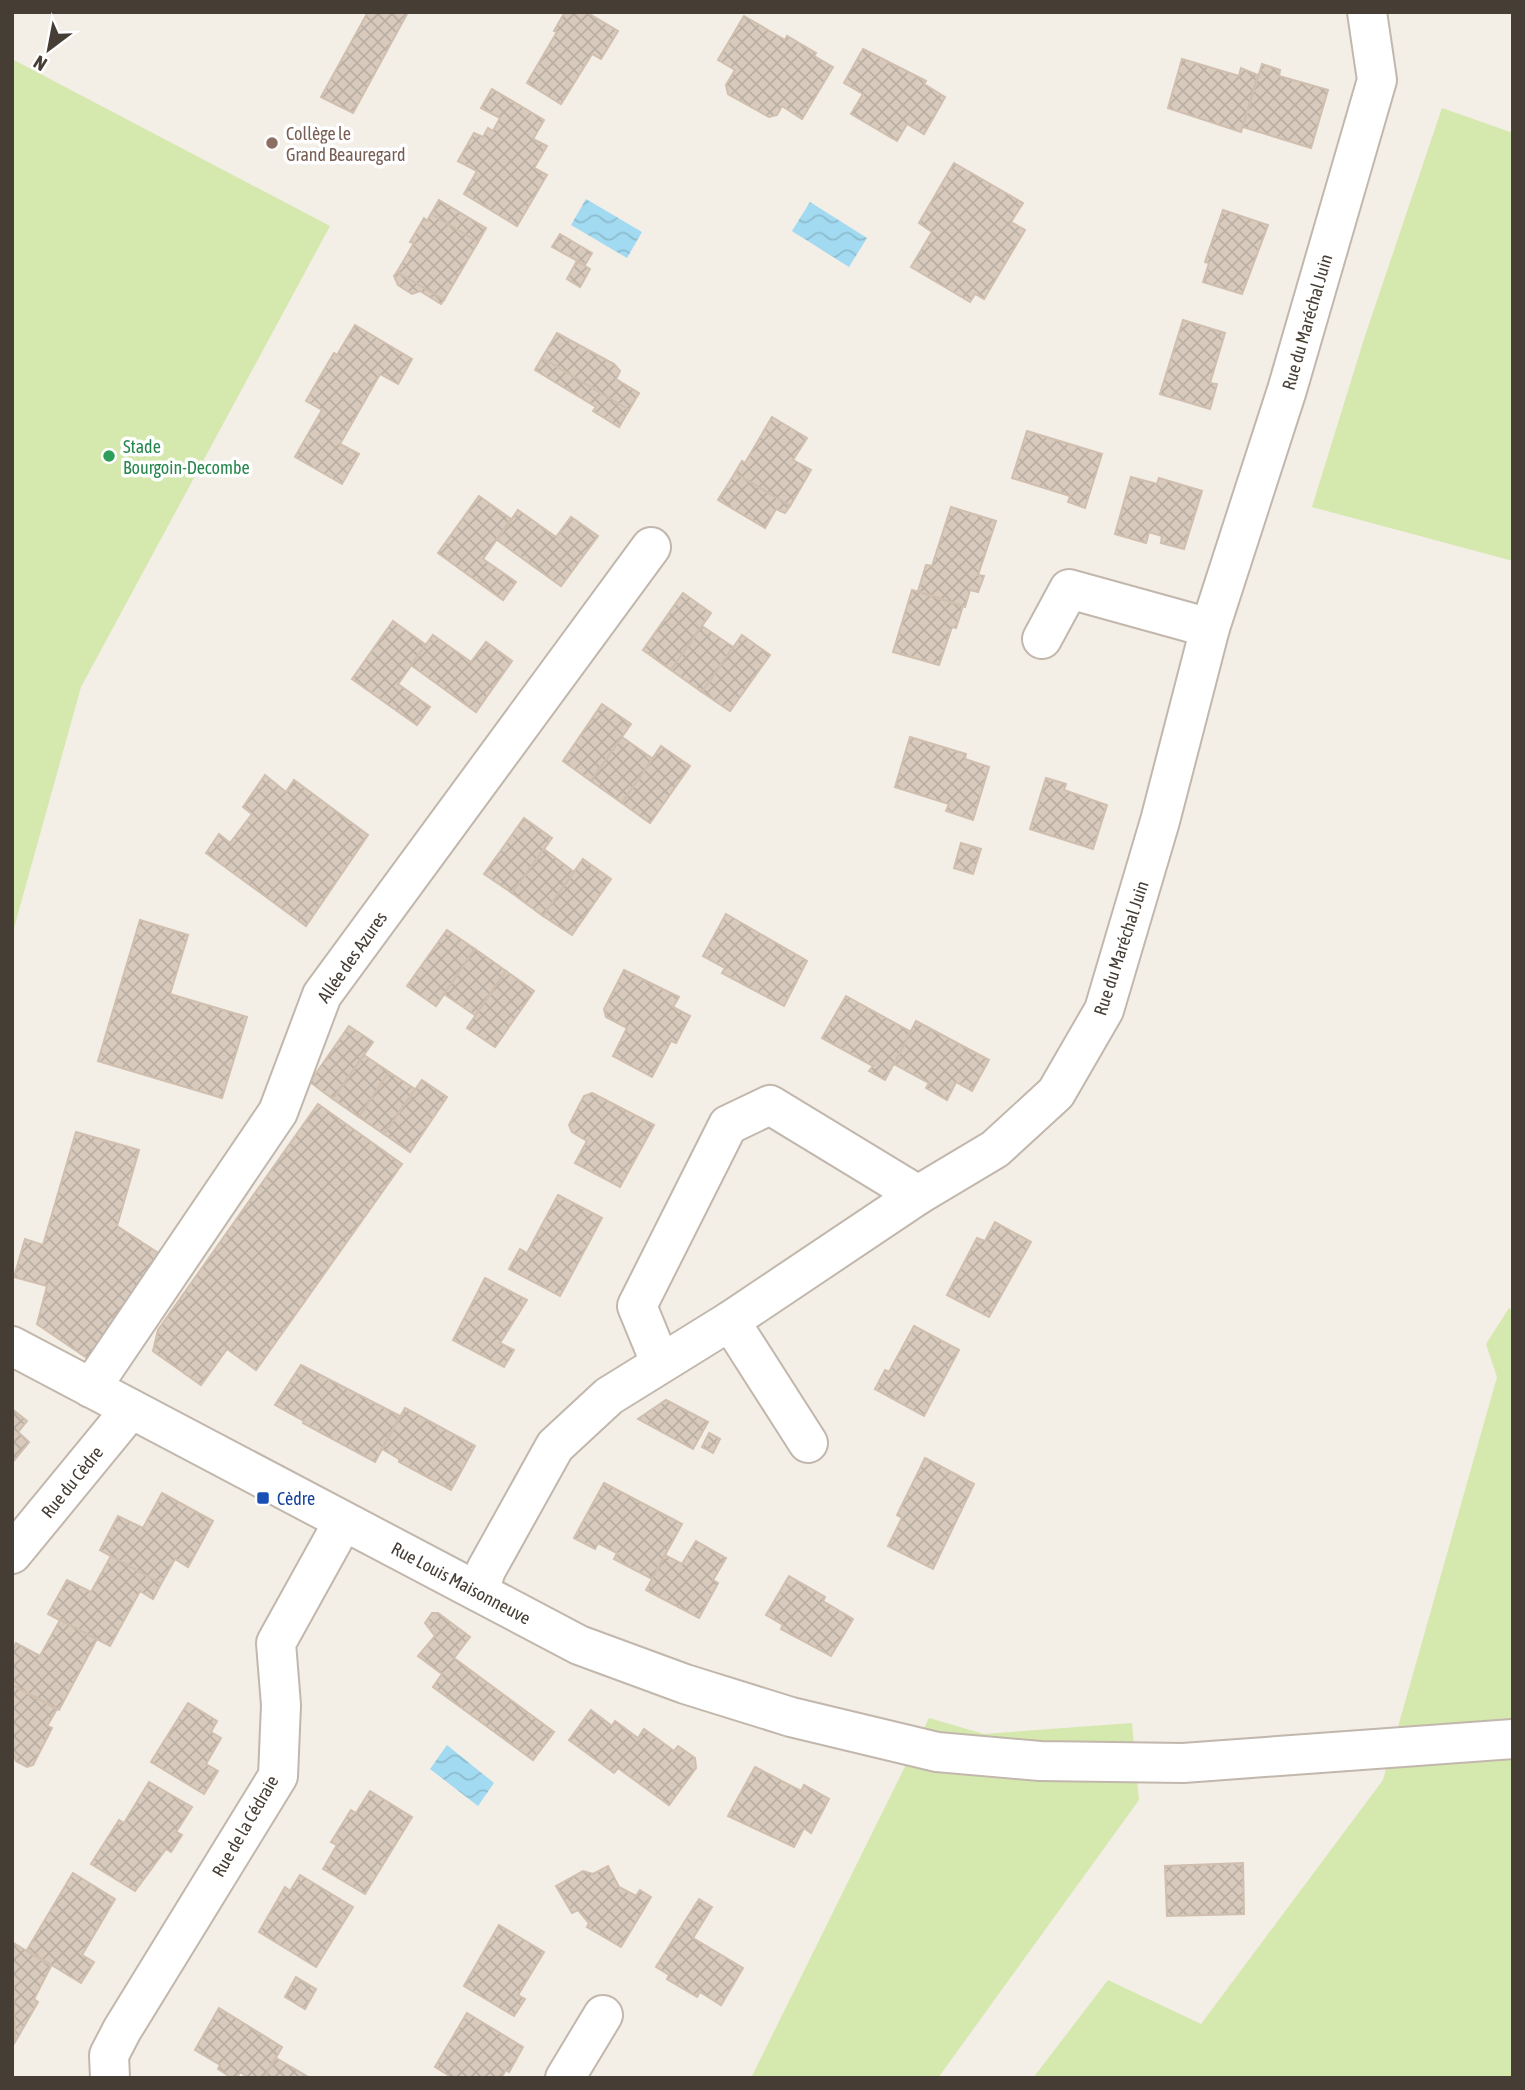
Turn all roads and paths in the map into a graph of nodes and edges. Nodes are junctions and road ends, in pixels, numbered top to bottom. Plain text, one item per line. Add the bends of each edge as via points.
1 (1367, 12) edge
2 (651, 547) dead end
3 (1210, 628) junction
4 (1042, 639) dead end
5 (918, 1195) junction
6 (730, 1321) junction
7 (12, 1346) edge
8 (660, 1362) junction
9 (91, 1388) junction
10 (131, 1409) junction
11 (808, 1443) dead end
12 (343, 1522) junction
13 (12, 1554) edge
14 (479, 1592) junction
15 (1513, 1739) edge
16 (603, 2015) dead end
17 (110, 2078) edge
18 (565, 2078) edge

1 - 3 street, Rue du Maréchal Juin via 1377,80 1287,390
2 - 9 street, Allée des Azures via 322,995 278,1112
3 - 4 street via 1069,589
3 - 5 street, Rue du Maréchal Juin via 1104,1010 1056,1093 995,1149
5 - 6 street, Rue du Maréchal Juin
5 - 8 street via 769,1105 729,1125 636,1306
6 - 8 street, Rue du Maréchal Juin
6 - 11 street
7 - 9 street, Rue Louis Maisonneuve
8 - 14 street, Rue du Maréchal Juin via 609,1396 555,1446 486,1570
9 - 10 street, Rue Louis Maisonneuve
10 - 12 street, Rue Louis Maisonneuve
10 - 13 street, Rue du Cèdre
12 - 14 street, Rue Louis Maisonneuve
12 - 17 street, Rue de la Cédraie via 276,1643 281,1705 278,1776 122,2030 109,2055
14 - 15 street, Rue Louis Maisonneuve via 579,1645 685,1684 791,1717 937,1752 1040,1762 1183,1763
16 - 18 street

